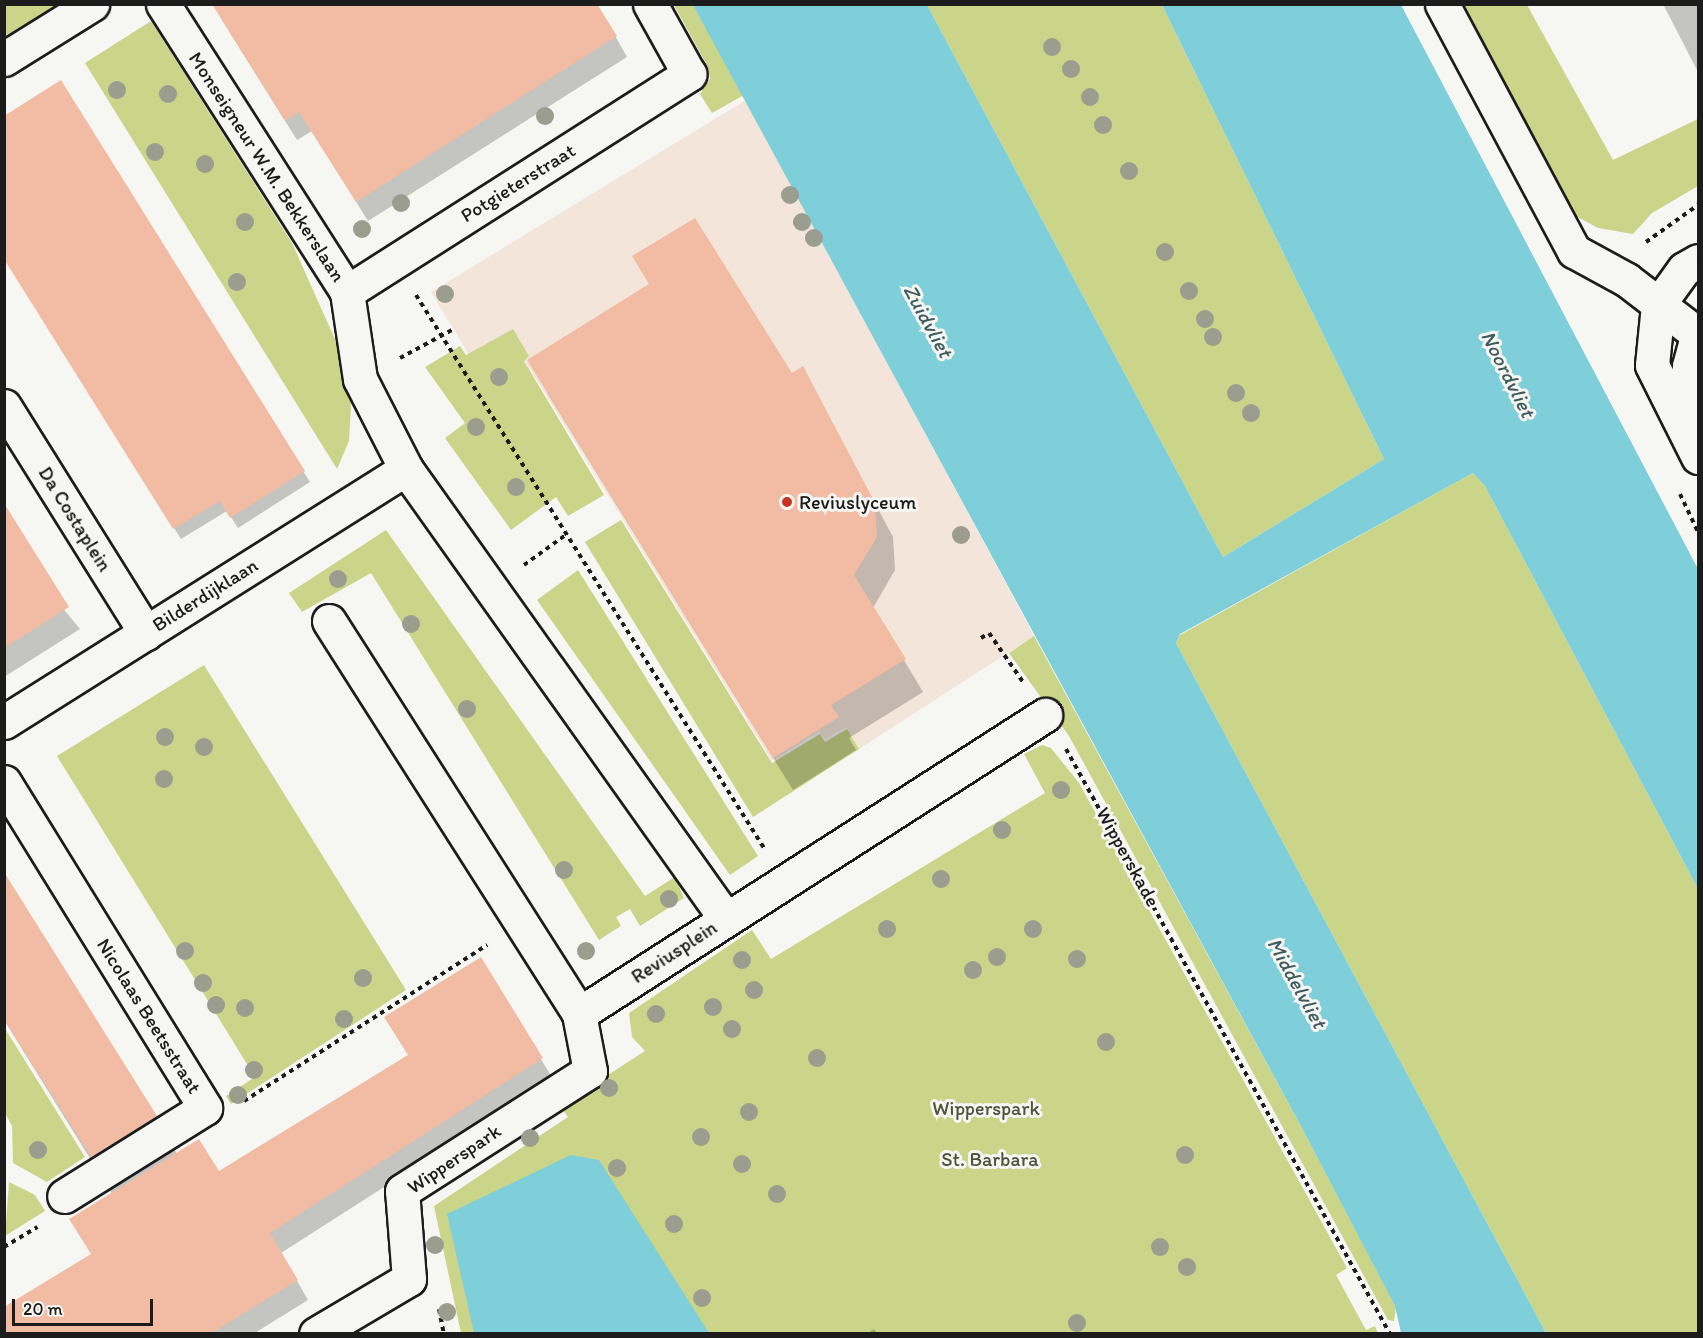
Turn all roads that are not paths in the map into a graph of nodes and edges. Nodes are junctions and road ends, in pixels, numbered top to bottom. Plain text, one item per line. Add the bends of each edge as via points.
1 (92, 4) edge
2 (163, 4) edge
3 (650, 4) edge
4 (1442, 4) edge
5 (4, 59) edge
6 (1698, 261) edge
7 (347, 292) junction
8 (1658, 305) junction
9 (1698, 334) edge
10 (4, 406) edge
11 (1693, 442) edge
12 (406, 469) junction
13 (329, 621) dead end
14 (146, 633) junction
15 (1045, 715) road end
16 (4, 722) edge
17 (4, 782) edge
18 (726, 919) junction
19 (579, 1014) junction
20 (64, 1196) dead end
21 (316, 1334) edge

1 - 5 street
2 - 7 street, Monseigneur W.M. Bekkerslaan
3 - 7 street, Potgieterstraat via 689,74
4 - 8 street via 1574,251
6 - 8 street via 1684,269
7 - 12 street, Monseigneur W.M. Bekkerslaan via 360,379
8 - 9 street
8 - 11 street via 1653,364
9 - 11 street via 1689,366
10 - 14 street, Da Costaplein
12 - 14 street, Bilderdijklaan
12 - 18 street, Reviusplein
13 - 19 street
14 - 16 street, Bilderdijklaan
15 - 18 street
17 - 20 street, Nicolaas Beetsstraat via 205,1108
18 - 19 street, Reviusplein
19 - 21 street, Wipperspark via 590,1071 402,1191 409,1279

